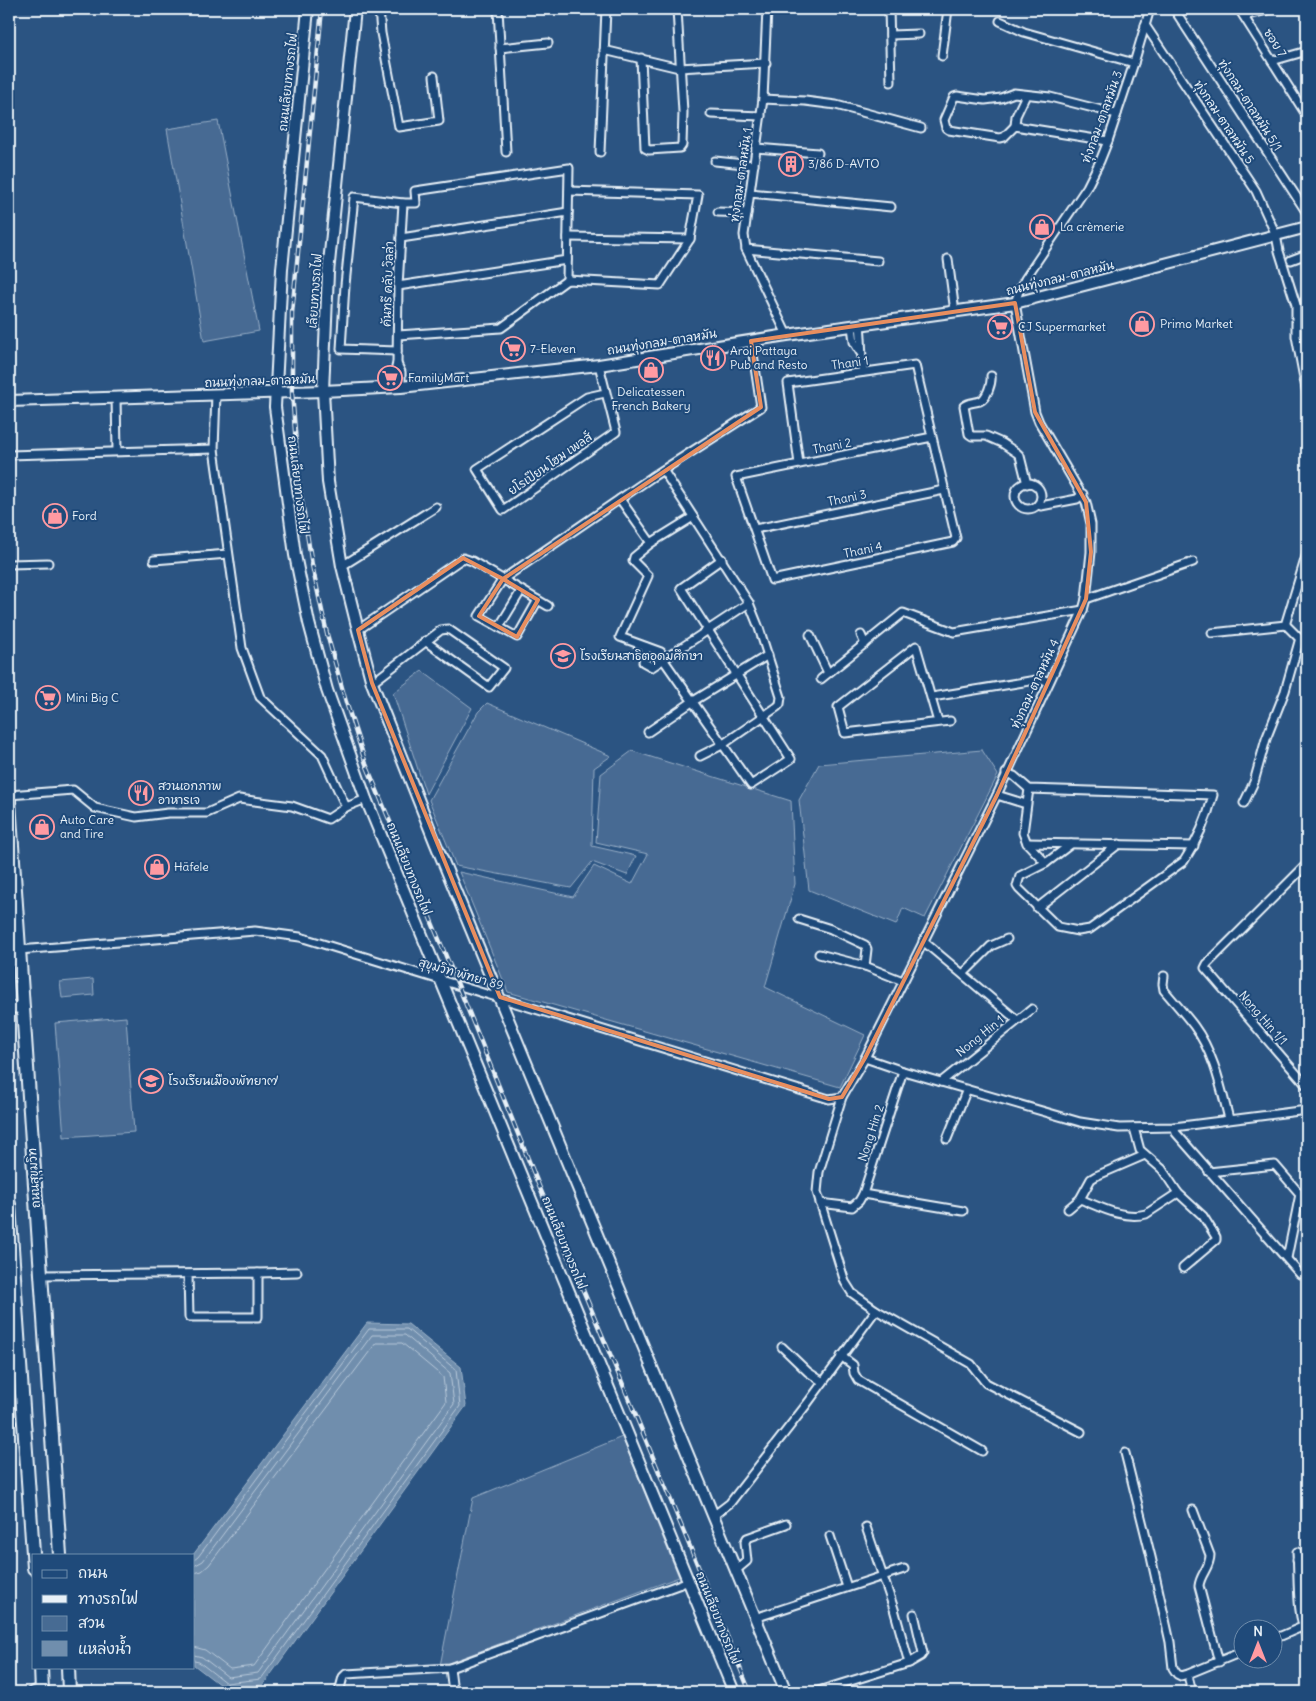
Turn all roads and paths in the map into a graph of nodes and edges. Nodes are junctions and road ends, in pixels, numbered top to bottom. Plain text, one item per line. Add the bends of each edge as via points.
1 (308, 9) edge
2 (355, 9) edge
3 (379, 9) edge
4 (498, 9) edge
5 (606, 9) edge
6 (677, 9) edge
7 (767, 9) edge
8 (890, 9) edge
9 (948, 9) edge
10 (1150, 9) edge
11 (1174, 9) edge
12 (1239, 9) edge
13 (1270, 9) edge
14 (1244, 16) junction
15 (1000, 21) dead end
16 (1145, 25) junction
17 (919, 34) dead end
18 (890, 35) junction
19 (548, 44) dead end
20 (500, 48) junction
21 (604, 50) junction
22 (1307, 51) edge
23 (942, 56) dead end
24 (641, 58) junction
25 (1272, 61) junction
26 (1134, 63) junction
27 (766, 64) junction
28 (679, 68) junction
29 (434, 76) dead end
30 (891, 82) dead end
31 (1026, 95) junction
32 (763, 98) junction
33 (1304, 104) edge
34 (711, 114) dead end
35 (1117, 114) junction
36 (761, 116) junction
37 (1307, 116) edge
38 (1015, 126) junction
39 (922, 128) dead end
40 (1108, 141) junction
41 (756, 148) junction
42 (506, 152) dead end
43 (600, 152) dead end
44 (818, 153) dead end
45 (715, 161) dead end
46 (754, 165) junction
47 (569, 191) junction
48 (750, 193) junction
49 (403, 204) junction
50 (891, 207) dead end
51 (568, 212) junction
52 (718, 212) dead end
53 (747, 213) junction
54 (1307, 213) edge
55 (1307, 227) edge
56 (1276, 235) junction
57 (568, 237) junction
58 (401, 238) junction
59 (690, 239) junction
60 (746, 249) junction
61 (1307, 254) edge
62 (948, 259) dead end
63 (567, 260) junction
64 (878, 260) dead end
65 (1291, 260) dead end
66 (567, 280) junction
67 (398, 286) junction
68 (1015, 303) junction
69 (955, 312) junction
70 (856, 325) junction
71 (398, 335) junction
72 (787, 335) junction
73 (750, 341) junction
74 (397, 351) junction
75 (599, 365) junction
76 (863, 372) junction
77 (992, 376) dead end
78 (397, 387) junction
79 (323, 391) junction
80 (275, 392) junction
81 (605, 393) junction
82 (216, 394) junction
83 (1307, 394) edge
84 (116, 397) junction
85 (9, 401) edge
86 (932, 438) junction
87 (214, 449) junction
88 (117, 452) junction
89 (9, 455) edge
90 (799, 464) junction
91 (663, 470) junction
92 (1027, 484) junction
93 (944, 490) junction
94 (1083, 494) junction
95 (620, 500) junction
96 (1038, 505) junction
97 (436, 507) dead end
98 (693, 517) junction
99 (755, 529) junction
100 (651, 544) junction
101 (1307, 553) edge
102 (228, 554) junction
103 (722, 559) junction
104 (154, 560) dead end
105 (1193, 562) dead end
106 (48, 563) dead end
107 (9, 564) edge
108 (342, 566) junction
109 (503, 579) junction
110 (521, 590) junction
111 (1086, 599) junction
112 (538, 600) junction
113 (748, 603) junction
114 (548, 606) dead end
115 (1083, 610) junction
116 (1286, 625) junction
117 (499, 627) junction
118 (358, 630) junction
119 (707, 630) junction
120 (1212, 633) dead end
121 (810, 635) dead end
122 (861, 635) dead end
123 (1300, 638) junction
124 (425, 642) junction
125 (865, 644) junction
126 (1307, 646) edge
127 (646, 647) junction
128 (768, 655) junction
129 (663, 659) junction
130 (828, 673) junction
131 (735, 674) junction
132 (821, 679) dead end
133 (372, 682) junction
134 (1049, 682) junction
135 (932, 697) junction
136 (692, 702) junction
137 (764, 716) junction
138 (950, 721) dead end
139 (938, 722) junction
140 (648, 732) dead end
141 (722, 745) junction
142 (700, 756) dead end
143 (1006, 773) junction
144 (1029, 789) junction
145 (9, 795) edge
146 (997, 795) junction
147 (366, 798) junction
148 (9, 801) edge
149 (1244, 803) dead end
150 (1026, 804) junction
151 (346, 807) junction
152 (1028, 843) junction
153 (1071, 844) junction
154 (1120, 844) junction
155 (1194, 846) junction
156 (1046, 863) junction
157 (1307, 864) edge
158 (1037, 908) junction
159 (799, 919) dead end
160 (1007, 939) dead end
161 (923, 941) junction
162 (19, 950) junction
163 (819, 954) dead end
164 (865, 966) junction
165 (963, 974) junction
166 (1164, 976) dead end
167 (442, 981) junction
168 (903, 981) junction
169 (500, 997) junction
170 (9, 1007) edge
171 (23, 1008) junction
172 (1032, 1009) dead end
173 (1018, 1020) junction
174 (865, 1058) junction
175 (903, 1071) junction
176 (941, 1082) junction
177 (1307, 1086) edge
178 (967, 1089) junction
179 (842, 1098) junction
180 (1307, 1110) edge
181 (1229, 1119) junction
182 (1174, 1127) junction
183 (1134, 1128) junction
184 (946, 1139) dead end
185 (1144, 1154) junction
186 (1209, 1172) junction
187 (1178, 1193) junction
188 (863, 1194) junction
189 (1080, 1199) junction
190 (820, 1203) junction
191 (9, 1204) edge
192 (1068, 1209) dead end
193 (963, 1211) dead end
194 (1286, 1258) junction
195 (1183, 1268) dead end
196 (297, 1272) dead end
197 (188, 1274) junction
198 (258, 1274) junction
199 (1300, 1274) dead end
200 (41, 1275) junction
201 (876, 1310) junction
202 (782, 1347) dead end
203 (841, 1356) junction
204 (823, 1382) junction
205 (1081, 1432) dead end
206 (982, 1451) dead end
207 (1125, 1453) dead end
208 (1193, 1510) dead end
209 (713, 1516) junction
210 (786, 1524) dead end
211 (866, 1527) dead end
212 (830, 1536) dead end
213 (1296, 1552) dead end
214 (33, 1554) edge
215 (60, 1554) edge
216 (1307, 1558) edge
217 (1297, 1560) junction
218 (904, 1569) dead end
219 (735, 1571) junction
220 (883, 1575) junction
221 (689, 1581) junction
222 (846, 1587) junction
223 (1304, 1609) edge
224 (914, 1614) dead end
225 (755, 1618) junction
226 (1302, 1626) junction
227 (1284, 1634) edge
228 (1307, 1638) edge
229 (1234, 1655) edge
230 (1219, 1662) junction
231 (909, 1663) junction
232 (40, 1668) edge
233 (68, 1668) edge
234 (450, 1668) junction
235 (1189, 1680) dead end
236 (42, 1690) edge
237 (30, 1692) edge
238 (69, 1692) edge
239 (339, 1692) edge
240 (453, 1692) edge
241 (734, 1692) edge
242 (786, 1692) edge
243 (815, 1692) edge
244 (1192, 1692) edge

1 - 80 street, ถนนเลียบทางรถไฟ via 282,269
2 - 79 street, เลียบทางรถไฟ via 328,273
3 - 29 street via 399,127 439,121
4 - 20 street
5 - 21 street
6 - 28 street
7 - 27 street, ทุ่งกลม-ตาลหมัน 1
8 - 18 street
9 - 23 street
10 - 16 street, ทุ่งกลม-ตาลหมัน 3
11 - 54 street, ทุ่งกลม-ตาลหมัน 5/1
12 - 14 street, ซอย 7
13 - 14 street
14 - 25 street, ซอย 7
15 - 26 street via 1024,32
16 - 26 street, ทุ่งกลม-ตาลหมัน 3
16 - 56 street, ทุ่งกลม-ตาลหมัน 5 via 1256,191
17 - 18 street
18 - 30 street
19 - 20 street
20 - 42 street
21 - 24 street
21 - 43 street
22 - 25 street
24 - 28 street
24 - 28 street via 644,144 648,150 682,146
25 - 33 street, ซอย 7
26 - 35 street, ทุ่งกลม-ตาลหมัน 3
27 - 28 street
27 - 32 street, ทุ่งกลม-ตาลหมัน 1
31 - 35 street via 1062,99
31 - 38 street
31 - 38 street via 1014,93 985,100 957,96 944,120 950,130 1000,138
32 - 36 street, ทุ่งกลม-ตาลหมัน 1
32 - 39 street via 836,105
33 - 37 street, ซอย 7
34 - 36 street
35 - 40 street, ทุ่งกลม-ตาลหมัน 3
36 - 41 street, ทุ่งกลม-ตาลหมัน 1
38 - 40 street
40 - 68 street, ทุ่งกลม-ตาลหมัน 3 via 1087,186 1025,279
41 - 44 street
41 - 46 street, ทุ่งกลม-ตาลหมัน 1
45 - 46 street
46 - 48 street, ทุ่งกลม-ตาลหมัน 1
47 - 49 street via 569,168 415,191 416,203
47 - 51 street
47 - 59 street via 698,195
48 - 50 street
48 - 53 street, ทุ่งกลม-ตาลหมัน 1
49 - 58 street, คันทรี คลับ วิลล่า
49 - 74 street via 354,197 341,349
51 - 57 street
51 - 58 street
52 - 53 street
53 - 60 street, ทุ่งกลม-ตาลหมัน 1
55 - 56 street, ถนนทุ่งกลม-ตาลหมัน
56 - 68 street, ถนนทุ่งกลม-ตาลหมัน
56 - 83 street, ทุ่งกลม-ตาลหมัน 5 via 1296,305 1296,336
57 - 59 street
57 - 63 street
58 - 67 street, คันทรี คลับ วิลล่า
59 - 66 street via 660,285
60 - 64 street
60 - 72 street, ทุ่งกลม-ตาลหมัน 1
61 - 65 street
62 - 69 street
63 - 66 street
63 - 67 street
66 - 71 street via 501,328
67 - 71 street, คันทรี คลับ วิลล่า
68 - 69 street, ถนนทุ่งกลม-ตาลหมัน
68 - 94 street, ทุ่งกลม-ตาลหมัน 4 via 1035,412
69 - 70 street, ถนนทุ่งกลม-ตาลหมัน
70 - 72 street, ถนนทุ่งกลม-ตาลหมัน
70 - 76 street via 862,341
71 - 74 street, คันทรี คลับ วิลล่า
72 - 73 street, ถนนทุ่งกลม-ตาลหมัน
73 - 75 street, ถนนทุ่งกลม-ตาลหมัน
73 - 91 street via 762,407
74 - 78 street, คันทรี คลับ วิลล่า via 401,372
75 - 78 street, ถนนทุ่งกลม-ตาลหมัน
75 - 81 street, ยโรเปียน โฮม เพลส์
76 - 86 street, Thani 1 via 915,366
76 - 90 street, Thani 1 via 788,383
77 - 92 street via 984,397 964,406 969,434 986,436 1017,453
78 - 79 street, ถนนทุ่งกลม-ตาลหมัน
79 - 80 street, ถนนทุ่งกลม-ตาลหมัน
79 - 108 street via 328,482
80 - 82 street, ถนนทุ่งกลม-ตาลหมัน
80 - 147 street, ถนนเลียบทางรถไฟ via 295,555 309,623 327,690
81 - 81 street, ยโรเปียน โฮม เพลส์ via 587,396 477,469 503,510 616,432
82 - 84 street, ถนนทุ่งกลม-ตาลหมัน
82 - 87 street
84 - 85 street, ถนนทุ่งกลม-ตาลหมัน
84 - 88 street
86 - 90 street, Thani 2
86 - 93 street
87 - 88 street
87 - 102 street
88 - 89 street
90 - 99 street, Thani 2 via 736,477
91 - 95 street
91 - 98 street
92 - 96 street via 1040,490
92 - 96 street via 1018,489 1017,503 1029,509
93 - 99 street, Thani 3
93 - 99 street, Thani 4 via 956,538 953,542 772,580
94 - 96 street via 1077,499
94 - 111 street, ทุ่งกลม-ตาลหมัน 4 via 1092,552
95 - 100 street
95 - 109 street
97 - 108 street
98 - 100 street
98 - 103 street
100 - 127 street via 634,557 633,561 648,576 620,637
101 - 116 street
102 - 104 street
102 - 151 street via 242,648 260,697 322,755
103 - 113 street
103 - 119 street via 681,588
105 - 111 street
106 - 107 street
108 - 118 street
109 - 110 street
109 - 117 street via 479,616
109 - 118 street via 463,558
110 - 112 street
110 - 117 street
111 - 115 street, ทุ่งกลม-ตาลหมัน 4
112 - 114 street
112 - 117 street via 517,637
113 - 119 street
113 - 128 street
115 - 125 street via 954,632 903,613
115 - 134 street, ทุ่งกลม-ตาลหมัน 4
116 - 120 street
116 - 123 street
118 - 133 street
119 - 129 street
119 - 131 street
121 - 130 street
122 - 125 street
123 - 126 street
123 - 149 street via 1285,691
124 - 124 street via 448,629 504,668 489,687
124 - 133 street
125 - 130 street
127 - 129 street via 661,652
127 - 129 street via 643,662 652,667
128 - 131 street
128 - 137 street via 782,700
129 - 136 street
130 - 132 street
131 - 136 street
131 - 137 street
133 - 169 street
134 - 135 street via 1042,680
134 - 143 street, ทุ่งกลม-ตาลหมัน 4
135 - 139 street
135 - 139 street via 916,646 838,707 845,733
136 - 140 street
136 - 141 street
137 - 141 street
137 - 141 street via 790,760 751,785
138 - 139 street
141 - 142 street
143 - 144 street
143 - 146 street, ทุ่งกลม-ตาลหมัน 4
144 - 150 street
144 - 155 street via 1213,795 1207,819
145 - 151 street via 73,790 95,808 136,817 207,813 239,799 292,806 328,819
146 - 150 street
146 - 161 street, ทุ่งกลม-ตาลหมัน 4
147 - 151 street
147 - 167 street, ถนนเลียบทางรถไฟ
148 - 162 highway, ถนนสุขุมวิท
150 - 152 street via 1023,833
152 - 153 street
152 - 156 street
153 - 154 street
153 - 156 street
154 - 155 street
154 - 158 street
155 - 158 street via 1184,861 1090,929 1078,931 1058,927
156 - 158 street via 1020,876 1019,890
157 - 177 street, Nong Hin 1/1 via 1205,968
159 - 164 street via 864,944 867,949
160 - 165 street via 991,946
161 - 165 street
161 - 168 street, ทุ่งกลม-ตาลหมัน 4
162 - 167 street, สุขุมวิท พัทยา 89 via 255,931 300,937
162 - 171 highway, ถนนสุขุมวิท
163 - 164 street
164 - 168 street
165 - 173 street
166 - 181 street via 1164,990 1194,1026 1207,1049
167 - 169 street, สุขุมวิท พัทยา 89
167 - 221 street, ถนนเลียบทางรถไฟ
168 - 174 street, ทุ่งกลม-ตาลหมัน 4
169 - 179 street, สุขุมวิท พัทยา 89 via 829,1099
169 - 209 street
170 - 171 street
171 - 200 highway, ถนนสุขุมวิท
172 - 173 street, Nong Hin 1
173 - 176 street, Nong Hin 1
174 - 175 street
174 - 179 street
175 - 176 street
175 - 188 street, Nong Hin 2
176 - 178 street
178 - 183 street via 1080,1122
178 - 184 street
179 - 190 street via 819,1172 817,1192
180 - 181 street
181 - 182 street
182 - 183 street
182 - 186 street
183 - 185 street
185 - 187 street via 1162,1169
185 - 189 street via 1091,1179
186 - 194 street
186 - 194 street via 1275,1165 1300,1194
187 - 189 street via 1140,1216 1124,1215
187 - 195 street via 1203,1216 1216,1238
188 - 190 street, Nong Hin 2 via 852,1206
188 - 193 street
189 - 192 street
190 - 201 street via 845,1282 852,1293
191 - 214 highway
194 - 199 street
196 - 198 street
197 - 198 street
197 - 198 street via 189,1317 258,1317
197 - 200 street
200 - 215 highway, ถนนสุขุมวิท
201 - 203 street
201 - 205 street via 964,1360 986,1383
202 - 204 street
203 - 204 street
203 - 206 street via 853,1364 858,1380
204 - 209 street via 730,1503
207 - 230 street via 1170,1642 1173,1668 1181,1676
208 - 230 street via 1210,1556 1199,1586
209 - 219 street
210 - 219 street via 747,1538 744,1542 747,1561
211 - 220 street
212 - 222 street
213 - 217 street
216 - 217 street
217 - 223 street
218 - 220 street
219 - 225 street
220 - 222 street
220 - 231 street
221 - 234 street
221 - 241 street, ถนนเลียบทางรถไฟ
222 - 225 street
223 - 226 street
224 - 231 street via 923,1653
225 - 242 street
226 - 227 street
226 - 228 street
229 - 230 street
231 - 243 street
232 - 236 highway
233 - 238 highway
234 - 239 street via 350,1673 343,1677
234 - 240 street
235 - 244 street
236 - 237 street

